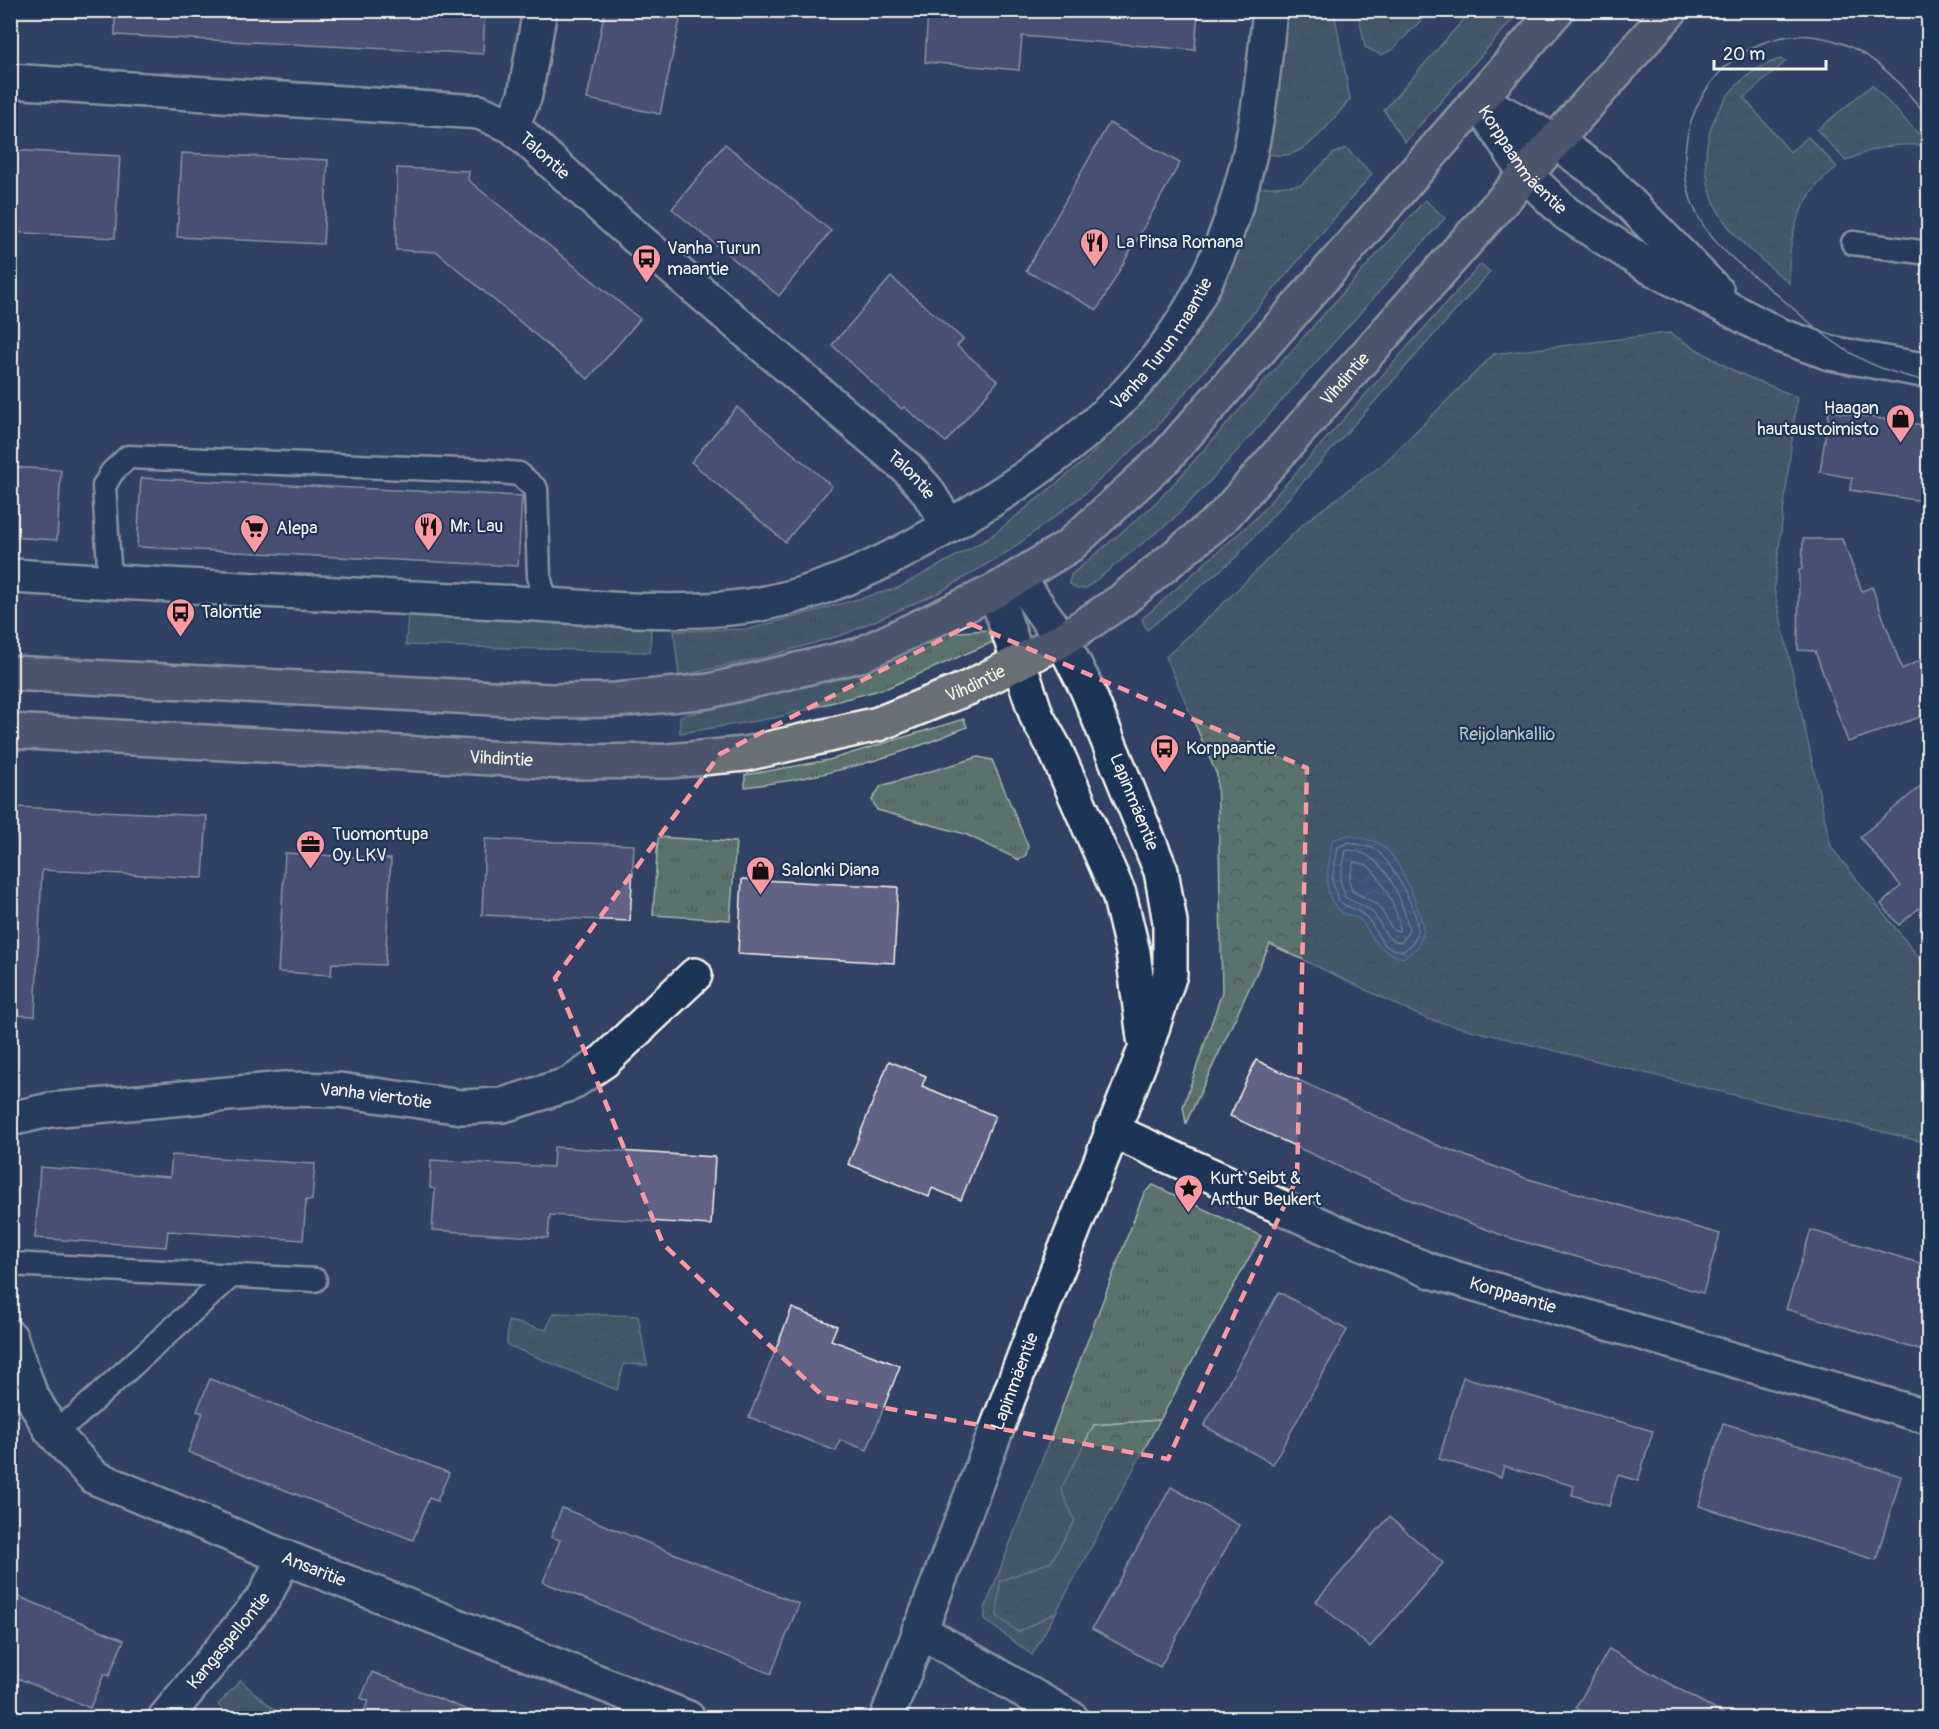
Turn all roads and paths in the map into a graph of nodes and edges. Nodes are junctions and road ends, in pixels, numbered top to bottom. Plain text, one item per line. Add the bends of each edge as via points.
1 (540, 10) edge
2 (1270, 10) edge
3 (1557, 10) edge
4 (1671, 10) edge
5 (10, 81) edge
6 (1478, 100) junction
7 (512, 126) junction
8 (1556, 142) junction
9 (1527, 176) junction
10 (1853, 243) dead end
11 (1929, 253) edge
12 (1735, 310) junction
13 (1929, 371) edge
14 (949, 526) junction
15 (10, 576) edge
16 (110, 582) junction
17 (1006, 584) junction
18 (546, 604) junction
19 (1062, 640) junction
20 (1018, 664) junction
21 (10, 673) edge
22 (10, 731) edge
23 (695, 975) dead end
24 (1146, 1047) junction
25 (10, 1119) edge
26 (1111, 1130) junction
27 (10, 1264) edge
28 (230, 1277) junction
29 (315, 1280) dead end
30 (10, 1337) edge
31 (1929, 1417) edge
32 (51, 1430) junction
33 (284, 1557) junction
34 (919, 1630) junction
35 (165, 1719) edge
36 (688, 1719) edge
37 (886, 1719) edge
38 (1071, 1719) edge

1 - 7 street via 525,95
2 - 14 street, Vanha Turun maantie via 1261,91 1244,180 1206,284 1174,337 1126,398 1081,438 1020,483
3 - 6 main road
4 - 8 main road, Vihdintie
5 - 7 street, Talontie via 478,112
6 - 8 street, Korppaanmäentie
6 - 9 street, Korppaanmäentie
6 - 17 main road via 1166,457 1069,546
7 - 14 street, Talontie via 618,222 907,468 926,489
8 - 9 main road, Vihdintie
8 - 12 street, Korppaanmäentie via 1602,176
9 - 12 street, Korppaanmäentie via 1568,214 1650,267
9 - 19 main road, Vihdintie via 1480,224 1221,518 1121,601
10 - 11 lane
12 - 13 street, Korppaanmäentie via 1779,335 1830,353
14 - 18 street via 892,558 779,600 665,610
15 - 16 street
16 - 18 street
16 - 18 lane via 104,486 128,457 487,471 519,474 536,489 539,576
17 - 19 street, Lapinmäentie
17 - 20 street
17 - 21 main road via 860,655 709,691 616,700 540,700
19 - 20 main road, Vihdintie
19 - 24 street, Lapinmäentie via 1107,733 1161,871 1170,922 1170,974
20 - 22 main road, Vihdintie via 878,724 745,754 669,761 563,762
20 - 24 street via 1037,717 1119,894 1133,952
23 - 25 street, Vanha viertotie via 604,1061 570,1084 502,1105 462,1107 339,1090 284,1089 50,1110
24 - 26 street, Lapinmäentie
26 - 31 street, Korppaantie via 1431,1271
26 - 34 street, Lapinmäentie
27 - 28 lane
28 - 29 lane
28 - 32 lane via 75,1417
30 - 32 street, Ansaritie via 30,1393
32 - 33 street, Ansaritie via 94,1477
33 - 35 street, Kangaspellontie via 265,1596
33 - 36 street, Ansaritie
34 - 37 street, Lapinmäentie
34 - 38 street

